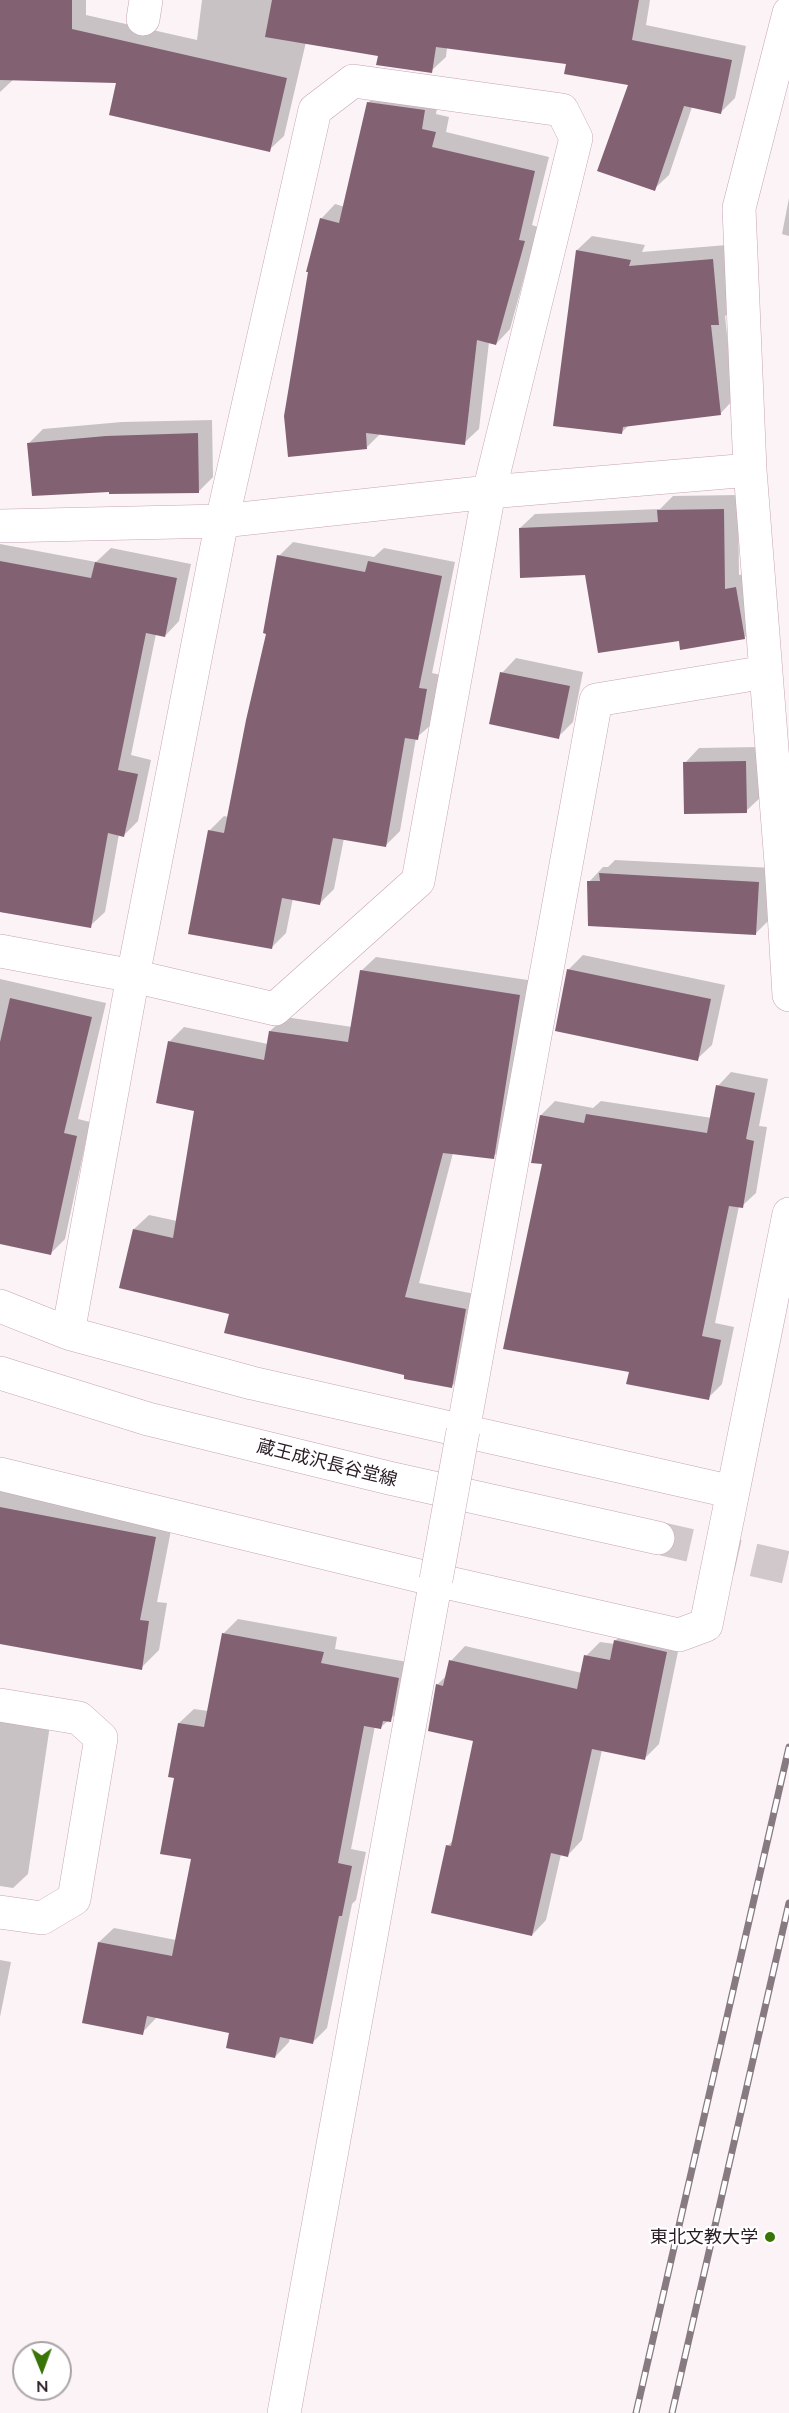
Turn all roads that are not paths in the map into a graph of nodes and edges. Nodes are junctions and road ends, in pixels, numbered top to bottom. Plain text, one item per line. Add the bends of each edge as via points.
1 (789, 13) edge
2 (750, 470) junction
3 (489, 492) junction
4 (222, 521) junction
5 (0, 526) edge
6 (766, 672) junction
7 (0, 951) edge
8 (133, 976) junction
9 (789, 995) edge
10 (789, 1214) edge
11 (0, 1306) edge
12 (68, 1333) junction
13 (0, 1373) edge
14 (463, 1431) junction
15 (0, 1474) edge
16 (734, 1492) junction
17 (658, 1538) tunnel mouth
18 (436, 1580) junction
19 (0, 1705) edge
20 (0, 1912) edge
21 (284, 2413) edge

1 - 2 main road via 739,208
2 - 3 main road
2 - 6 main road
3 - 4 main road
3 - 4 main road via 576,138 562,110 353,81 315,110
3 - 8 main road via 418,881 275,1009
4 - 5 main road
4 - 8 main road
6 - 9 main road
6 - 14 main road via 596,700
7 - 8 main road
8 - 12 main road
10 - 16 main road
11 - 12 main road
12 - 14 main road via 252,1383
13 - 17 main road, 蔵王成沢長谷堂線 via 148,1419
14 - 16 main road
14 - 18 main road, bridge
15 - 18 main road
16 - 18 main road via 706,1625 680,1635
18 - 21 main road
19 - 20 main road via 79,1718 101,1738 74,1899 42,1918

